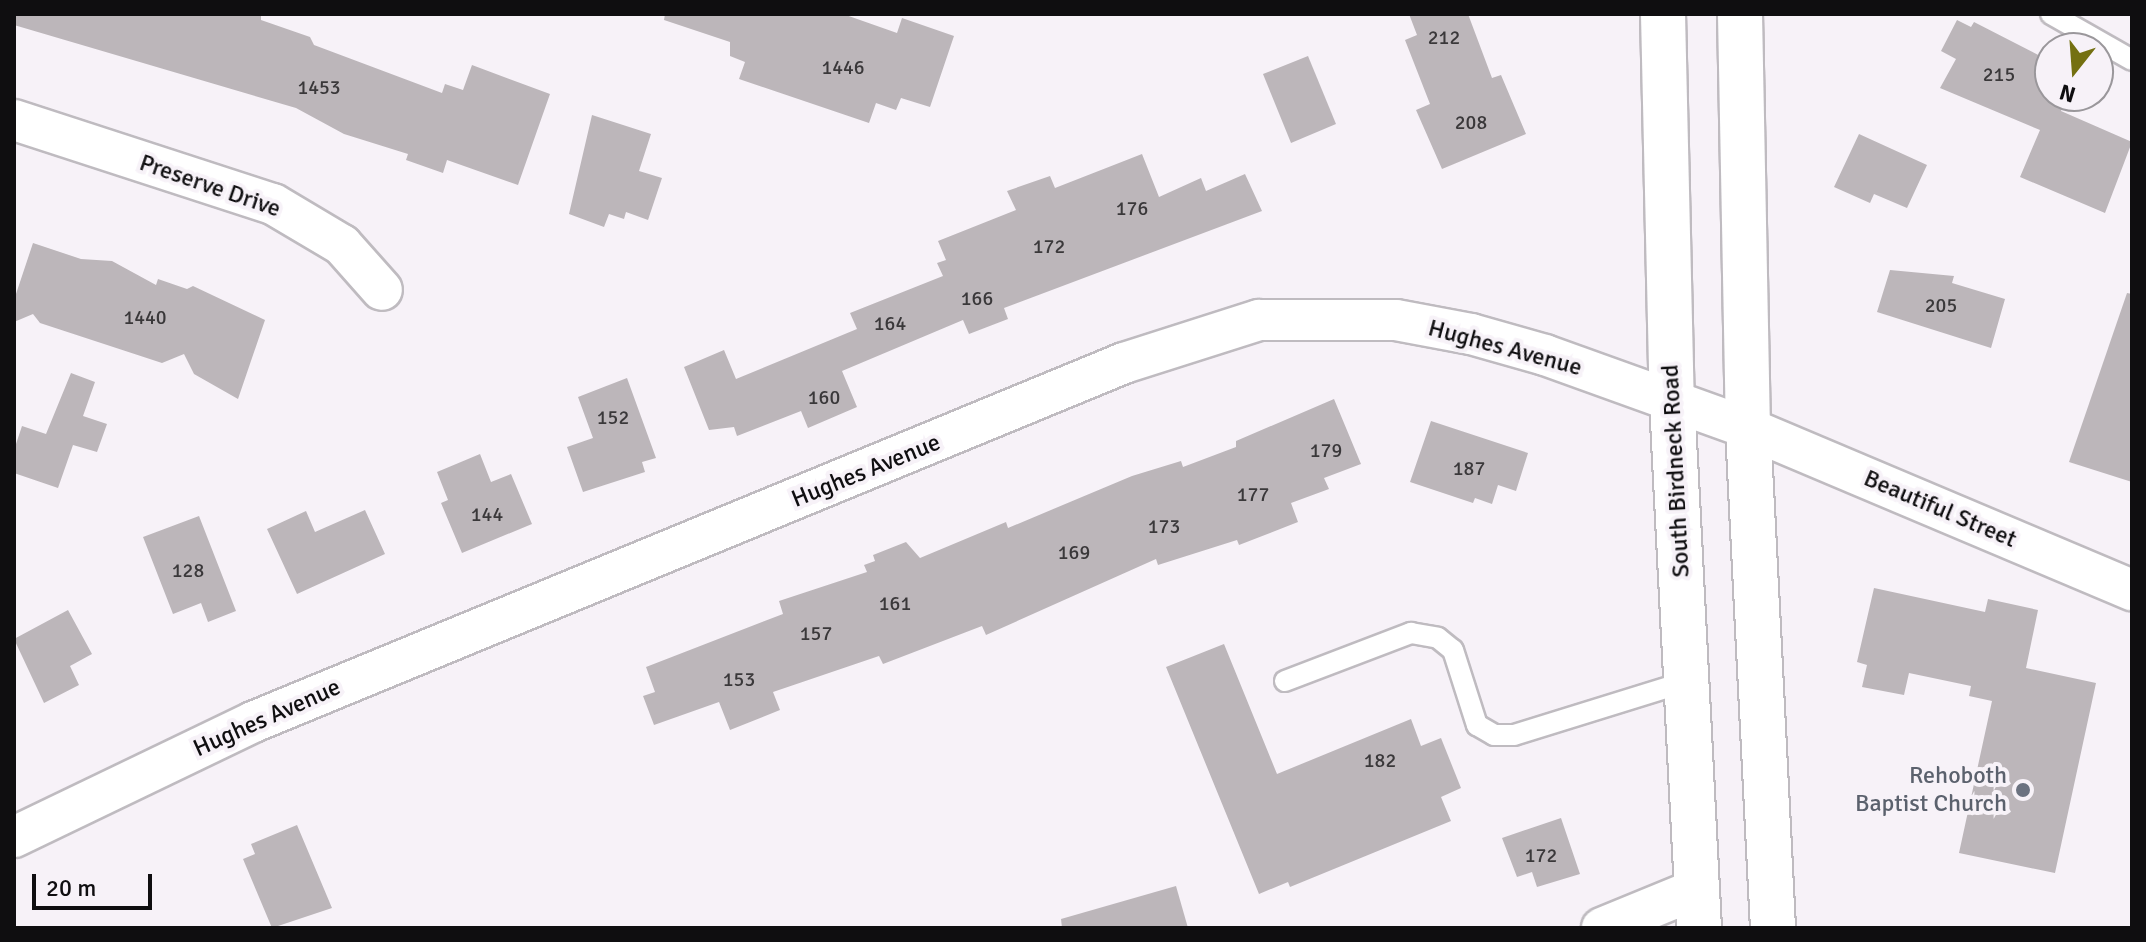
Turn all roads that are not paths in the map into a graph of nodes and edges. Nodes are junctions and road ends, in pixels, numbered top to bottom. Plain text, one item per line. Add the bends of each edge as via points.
1 (1663, 14) edge
2 (1740, 14) edge
3 (2051, 14) edge
4 (2132, 60) edge
5 (14, 120) edge
6 (382, 290) dead end
7 (1672, 401) junction
8 (1748, 428) junction
9 (2132, 590) edge
10 (1285, 681) dead end
11 (1685, 682) junction
12 (14, 837) edge
13 (1698, 908) edge
14 (1602, 928) edge
15 (1773, 928) edge

1 - 7 main road, South Birdneck Road
2 - 8 main road
3 - 4 lane
5 - 6 street, Preserve Drive via 273,204 342,245
7 - 8 street, Hughes Avenue
7 - 11 main road, South Birdneck Road
7 - 12 street, Hughes Avenue via 1471,334 1396,320 1259,320 1124,363 267,716
8 - 9 street, Beautiful Street
8 - 15 main road
10 - 11 lane via 1411,633 1438,638 1453,650 1477,725 1494,735 1514,735
11 - 13 main road, South Birdneck Road
13 - 14 street

